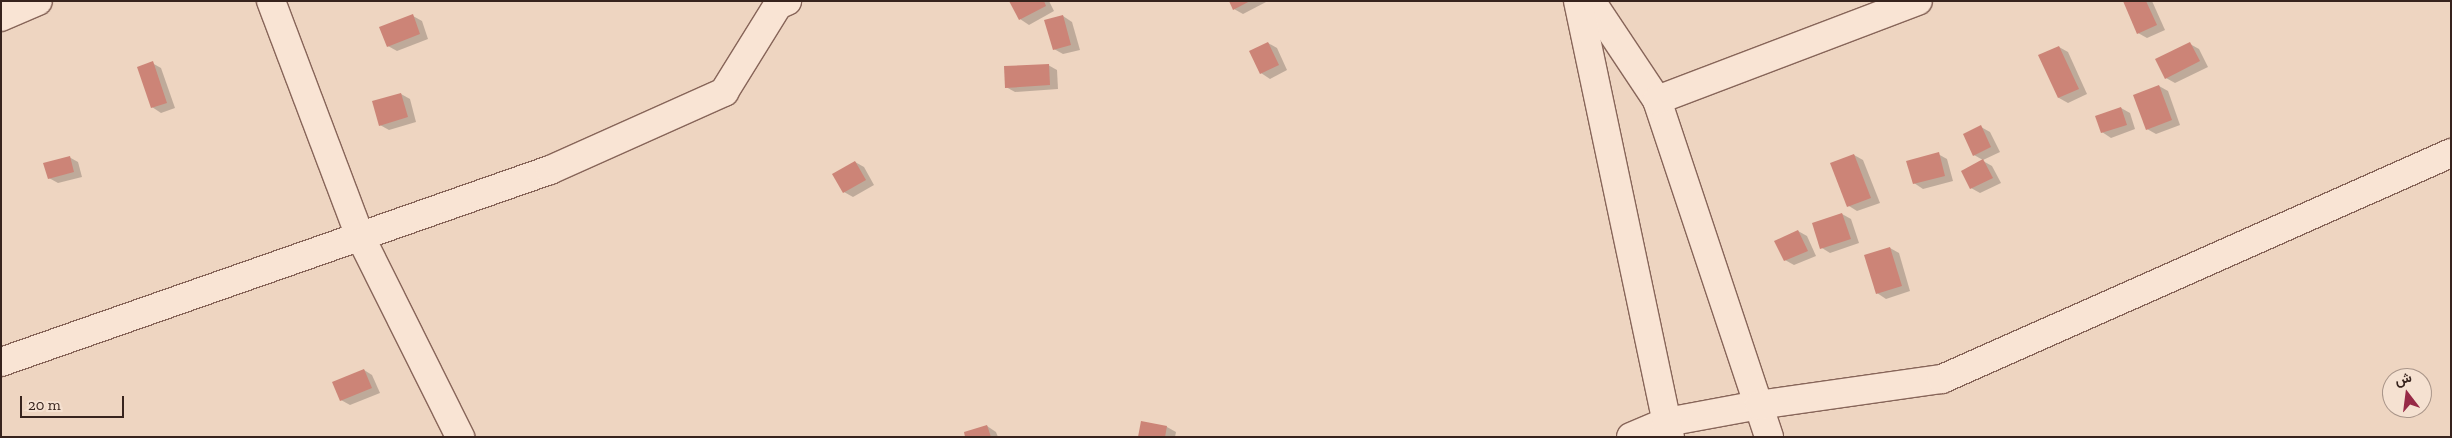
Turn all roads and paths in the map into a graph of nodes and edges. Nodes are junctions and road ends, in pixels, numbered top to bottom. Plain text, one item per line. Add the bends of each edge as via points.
1 (38, 1) edge
2 (271, 1) edge
3 (787, 1) edge
4 (1578, 1) edge
5 (1592, 1) edge
6 (1918, 1) edge
7 (1, 17) edge
8 (1657, 100) junction
9 (2451, 153) edge
10 (360, 236) junction
11 (1, 362) edge
12 (1759, 405) junction
13 (1669, 429) edge
14 (460, 437) edge
15 (1631, 437) edge
16 (1770, 437) edge

1 - 7 street
2 - 10 street
3 - 10 street via 778,5 724,92 550,170
4 - 13 street
5 - 8 street
6 - 8 street
8 - 12 street
9 - 12 street via 1942,379
10 - 11 street
10 - 14 street
12 - 13 street
12 - 16 street
13 - 15 street

